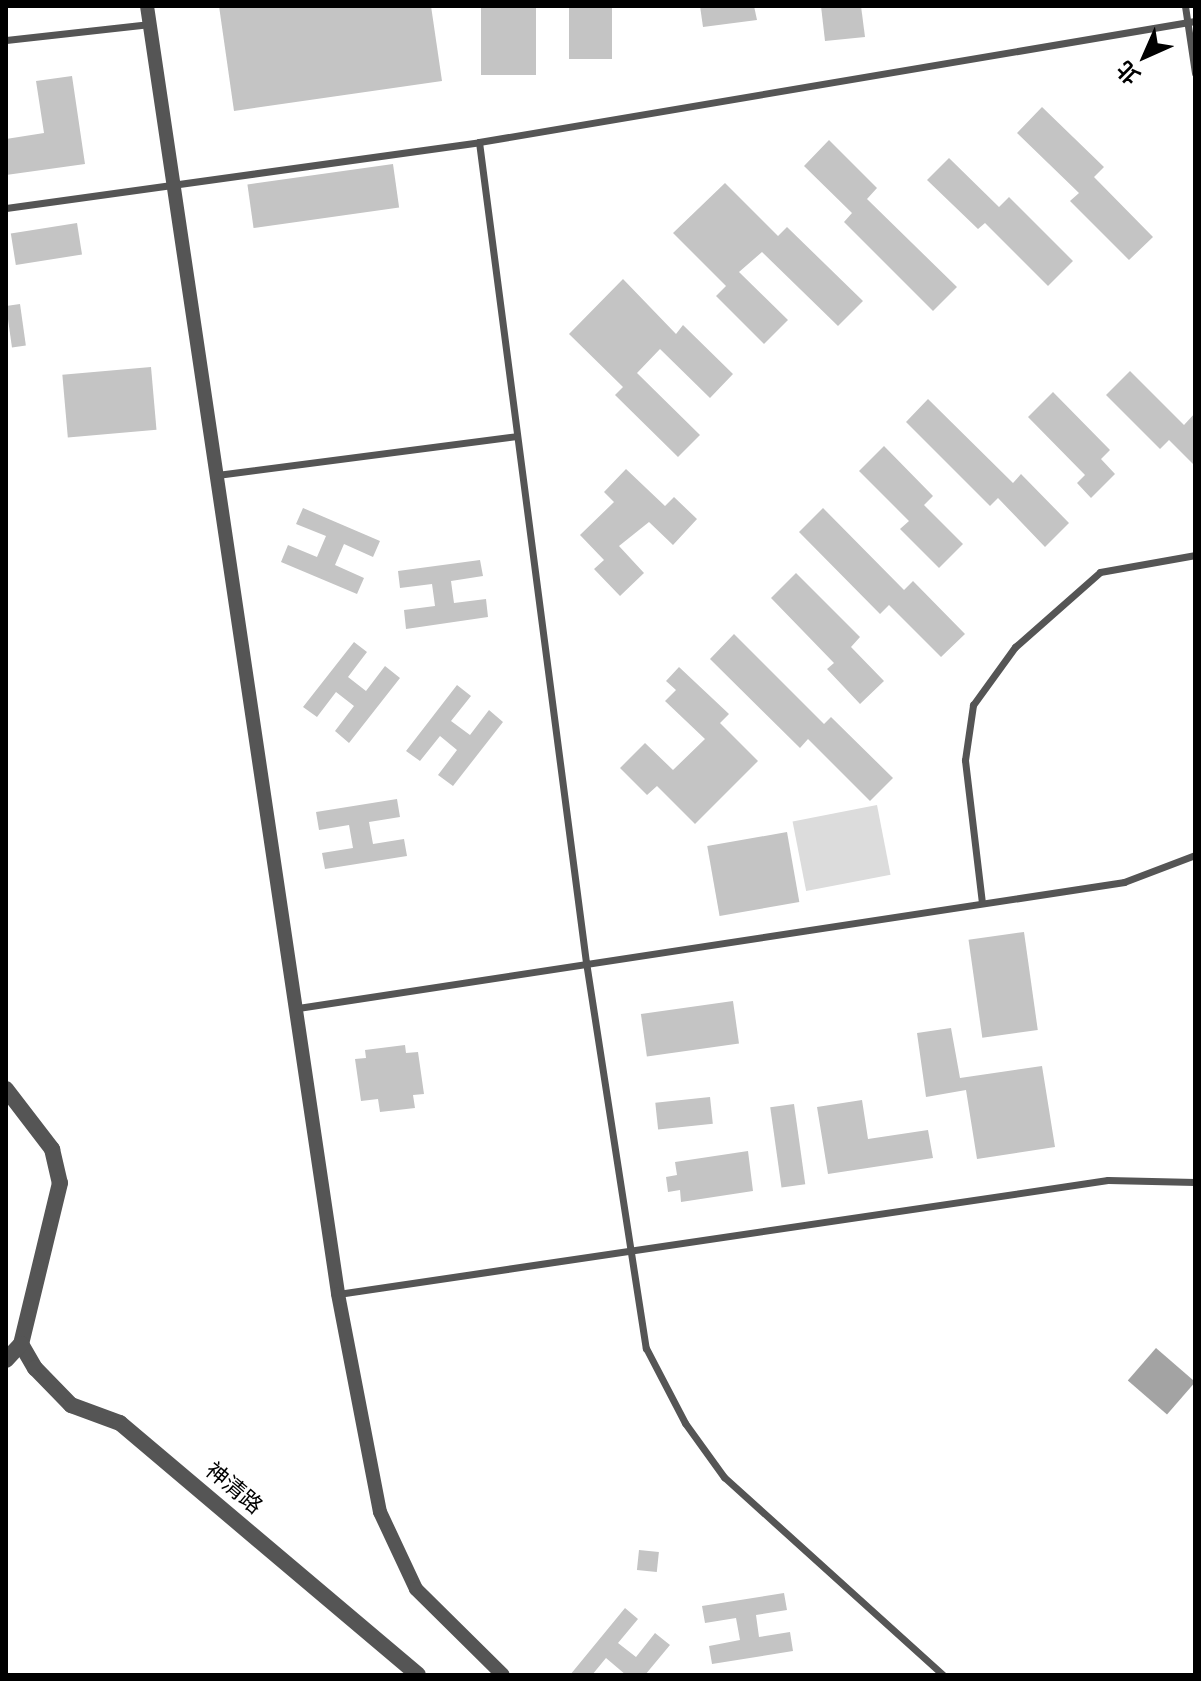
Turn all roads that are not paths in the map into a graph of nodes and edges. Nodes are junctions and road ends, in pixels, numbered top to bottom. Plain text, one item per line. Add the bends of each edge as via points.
1 (147, 6) edge
2 (1185, 6) edge
3 (1191, 22) edge
4 (150, 24) junction
5 (6, 40) edge
6 (1195, 73) edge
7 (479, 142) junction
8 (172, 185) junction
9 (6, 208) edge
10 (516, 436) junction
11 (212, 476) junction
12 (1195, 555) edge
13 (1195, 855) edge
14 (982, 903) junction
15 (586, 962) junction
16 (298, 1008) junction
17 (6, 1089) edge
18 (1195, 1182) edge
19 (628, 1248) junction
20 (338, 1294) junction
21 (21, 1344) junction
22 (6, 1360) edge
23 (418, 1675) edge
24 (503, 1675) edge
25 (943, 1675) edge

1 - 4 street
2 - 3 lane
3 - 6 lane
3 - 7 lane
4 - 5 lane
4 - 8 street
7 - 8 lane
7 - 10 lane
8 - 9 lane
8 - 11 street
10 - 11 lane
10 - 15 lane
11 - 16 street
12 - 14 lane via 1100,572 1015,647 973,705 965,760
13 - 14 lane via 1124,882
14 - 15 lane
15 - 16 lane
15 - 19 lane
16 - 20 street
17 - 21 street via 52,1149 60,1183
18 - 19 lane via 1108,1180
19 - 20 lane
19 - 25 lane via 646,1348 708,1455 770,1524
20 - 24 street via 380,1512 396,1551 416,1589
21 - 22 street
21 - 23 street, 神清路 via 51,1390 120,1423

